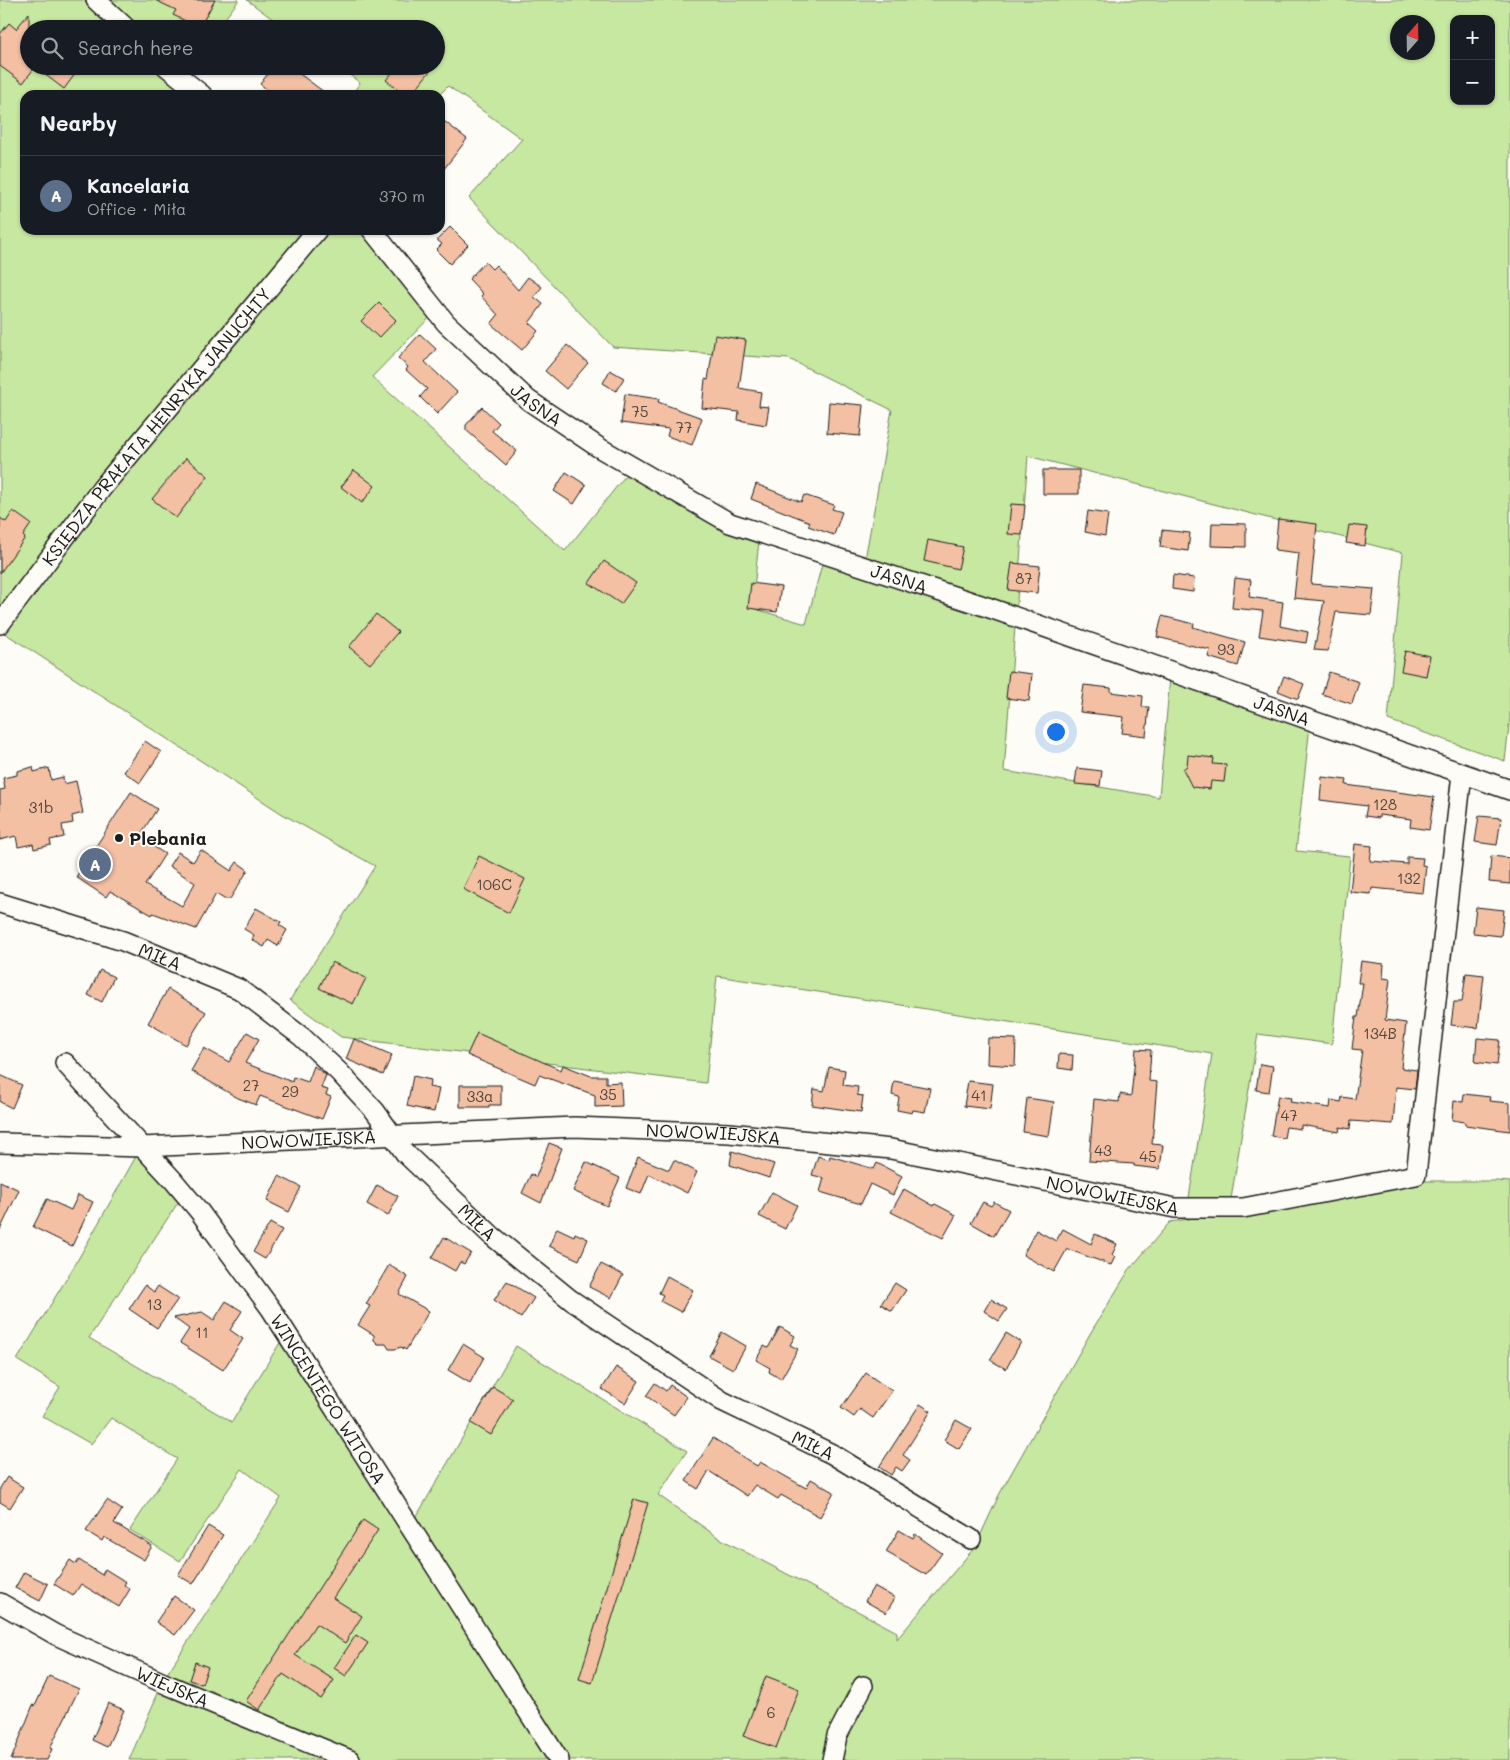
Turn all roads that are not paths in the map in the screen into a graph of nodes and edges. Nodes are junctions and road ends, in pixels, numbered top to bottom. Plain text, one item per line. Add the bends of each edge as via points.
1 (96, 0) edge
2 (117, 20) edge
3 (177, 75) edge
4 (196, 90) edge
5 (313, 235) edge
6 (376, 235) edge
7 (0, 624) edge
8 (1462, 774) junction
9 (1510, 790) edge
10 (0, 903) edge
11 (65, 1063) dead end
12 (394, 1136) junction
13 (0, 1143) edge
14 (142, 1147) junction
15 (971, 1539) dead end
16 (0, 1603) edge
17 (863, 1686) dead end
18 (350, 1760) edge
19 (559, 1760) edge
20 (832, 1760) edge

1 - 2 street
3 - 4 street
5 - 7 street, KSIĘDZA PRAŁATA HENRYKA JANUCHTY via 102,488
6 - 8 street, JASNA via 446,323 528,400 598,447 730,523 987,607
8 - 9 street, JASNA
8 - 12 street, NOWOWIEJSKA via 1416,1175 1243,1208 1175,1208 891,1149 758,1136 574,1126
10 - 12 street, MIŁA via 123,941 239,989 302,1037 339,1072
11 - 14 street, WINCENTEGO WITOSA
12 - 14 street, NOWOWIEJSKA
12 - 15 street, MIŁA via 405,1153 491,1235 571,1300 722,1401 832,1454
13 - 14 street, NOWOWIEJSKA
14 - 19 street, WINCENTEGO WITOSA via 198,1211 271,1309
16 - 18 street, WIEJSKA via 56,1635
17 - 20 street via 837,1736

